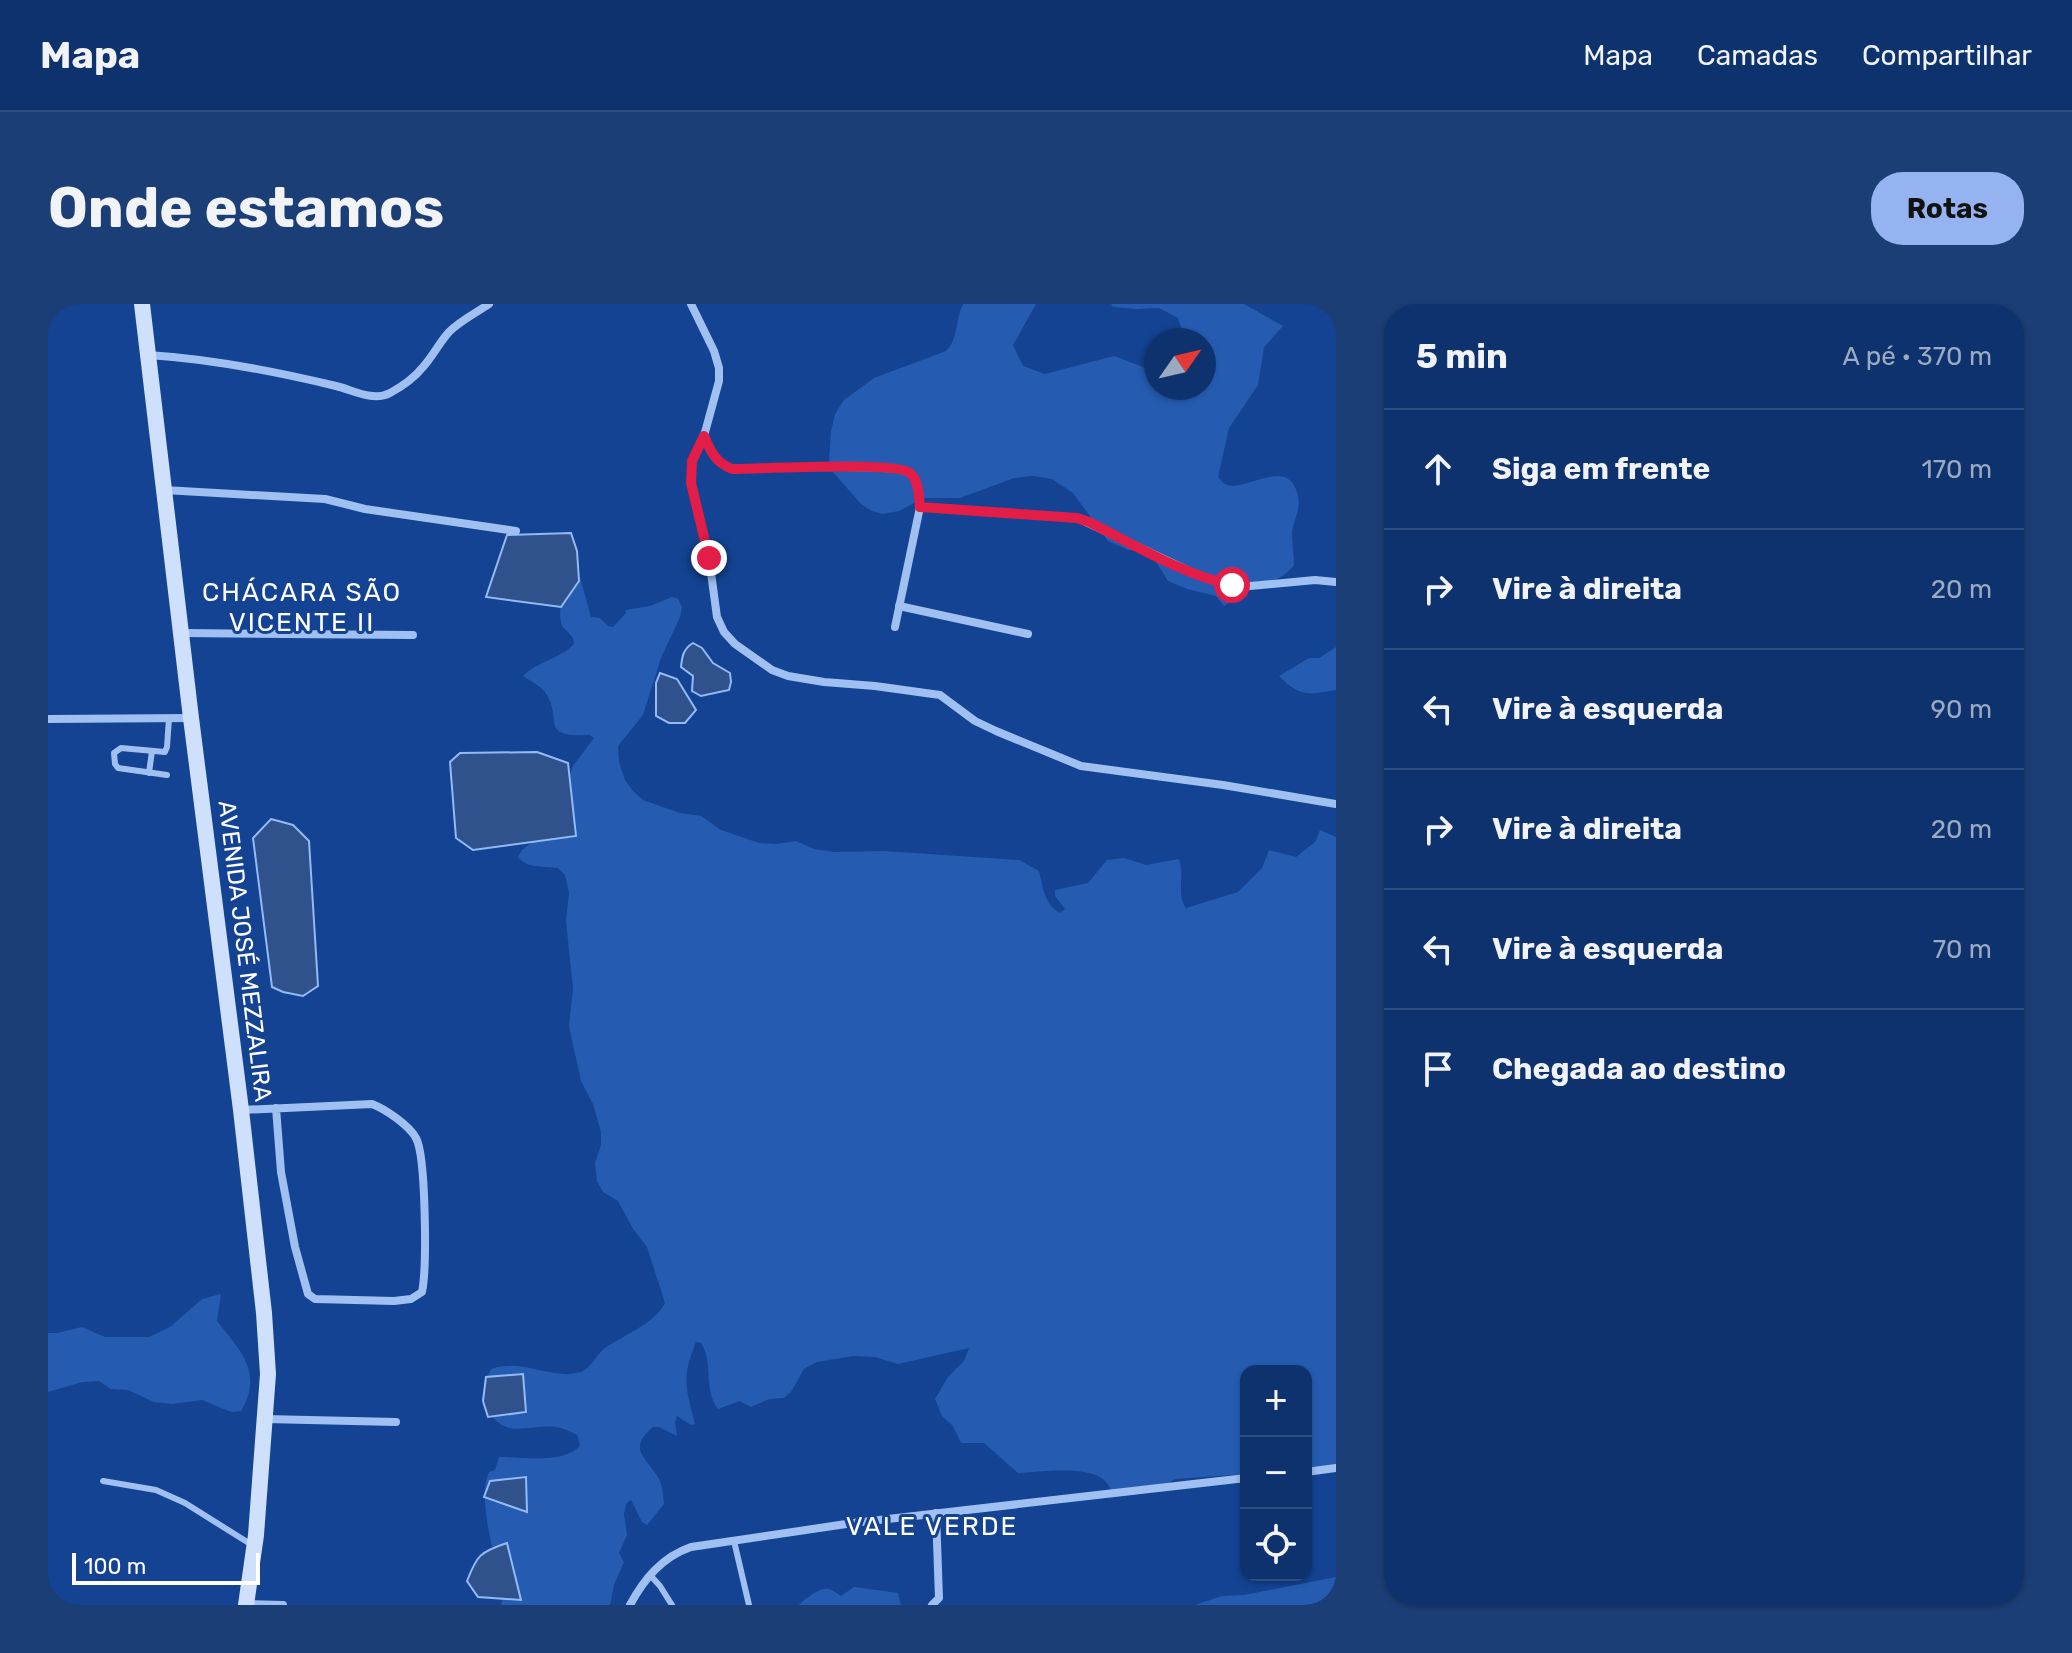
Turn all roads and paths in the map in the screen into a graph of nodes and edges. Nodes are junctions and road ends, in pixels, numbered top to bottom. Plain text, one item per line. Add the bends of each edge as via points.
1 (142, 304) edge
2 (489, 304) edge
3 (691, 304) edge
4 (148, 355) junction
5 (704, 436) junction
6 (164, 490) junction
7 (920, 507) junction
8 (516, 531) dead end
9 (1336, 582) edge
10 (899, 606) junction
11 (895, 627) dead end
12 (180, 633) junction
13 (1028, 634) dead end
14 (413, 635) dead end
15 (169, 718) junction
16 (191, 718) junction
17 (48, 719) edge
18 (152, 751) junction
19 (149, 773) junction
20 (167, 775) dead end
21 (1336, 804) edge
22 (276, 1108) junction
23 (241, 1110) junction
24 (265, 1419) junction
25 (396, 1422) dead end
26 (1336, 1468) edge
27 (1312, 1471) edge
28 (1240, 1479) edge
29 (103, 1481) dead end
30 (936, 1513) junction
31 (734, 1541) junction
32 (254, 1546) junction
33 (650, 1575) junction
34 (246, 1604) edge
35 (283, 1605) edge
36 (630, 1605) edge
37 (672, 1605) edge
38 (749, 1605) edge
39 (932, 1605) edge

1 - 4 main road, AVENIDA JOSÉ MEZZALIRA
2 - 4 street via 452,329 407,382 382,396 239,365
3 - 5 street via 719,368
4 - 6 main road, AVENIDA JOSÉ MEZZALIRA
5 - 7 street via 714,458 732,469 905,470 916,482
5 - 21 street via 692,461 691,483 717,617 735,644 772,670 824,682 940,695 975,721 1081,766
6 - 8 street via 325,499
6 - 12 main road, AVENIDA JOSÉ MEZZALIRA
7 - 9 street via 1077,518 1179,567 1232,585
7 - 10 street
10 - 11 street
10 - 13 street
12 - 14 street
12 - 16 main road, AVENIDA JOSÉ MEZZALIRA
15 - 16 street
15 - 17 street
15 - 18 lane via 165,752
16 - 23 main road, AVENIDA JOSÉ MEZZALIRA
18 - 19 lane
18 - 19 lane via 121,748 114,753 118,768
19 - 20 lane
22 - 22 street via 372,1104 414,1134 420,1147 424,1202 422,1292 394,1301 315,1299 308,1294 281,1172
22 - 23 street
23 - 24 main road, AVENIDA JOSÉ MEZZALIRA via 264,1313
24 - 25 street
24 - 32 main road, AVENIDA JOSÉ MEZZALIRA
26 - 27 street
28 - 30 street
29 - 32 lane via 156,1490
30 - 31 street
30 - 39 street via 939,1598
31 - 33 street via 679,1551
31 - 38 lane
32 - 34 main road, AVENIDA JOSÉ MEZZALIRA
33 - 36 street
33 - 37 lane
34 - 35 street

